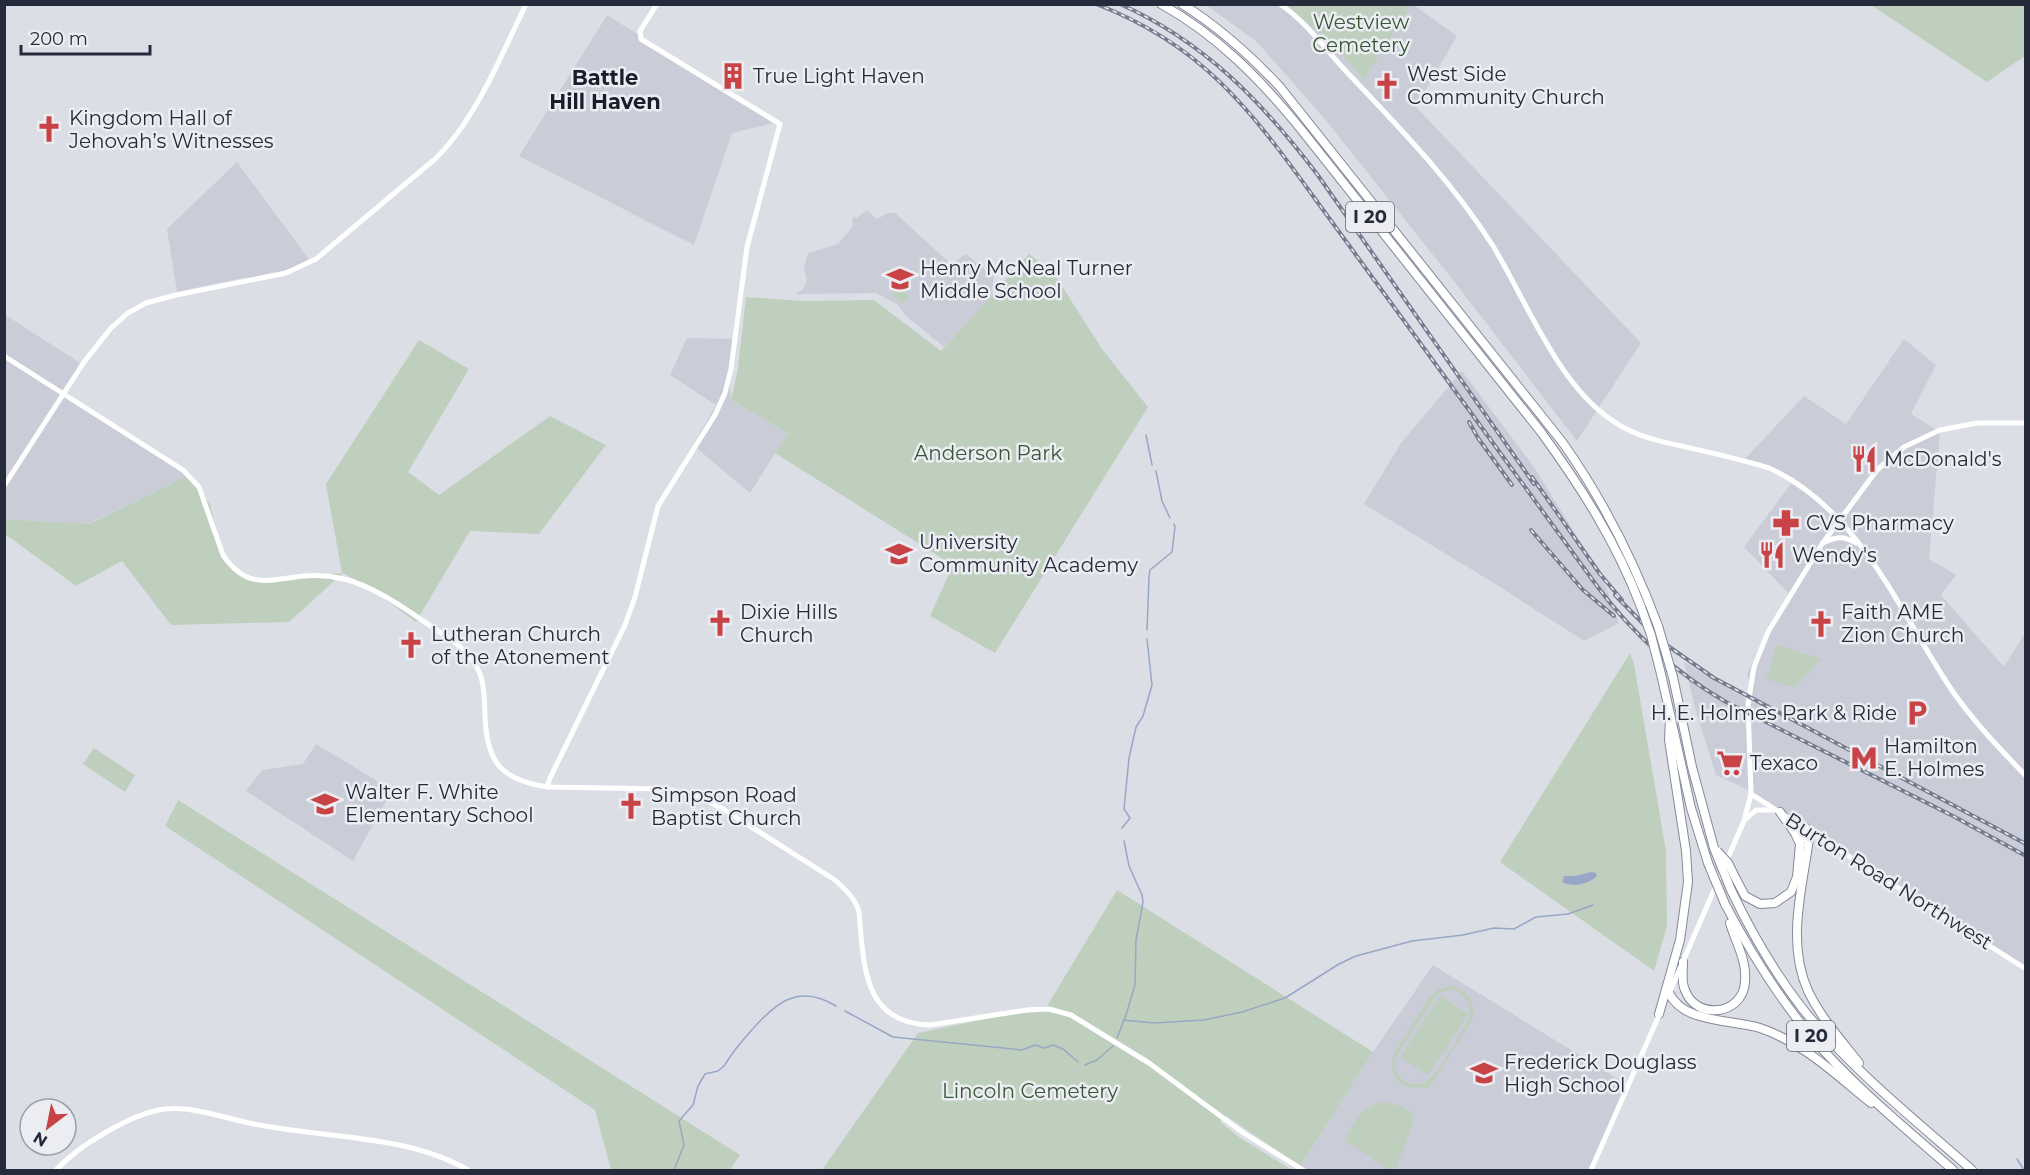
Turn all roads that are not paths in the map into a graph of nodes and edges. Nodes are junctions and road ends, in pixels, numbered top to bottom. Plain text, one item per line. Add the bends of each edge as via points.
1 (526, 4) edge
2 (657, 4) edge
3 (1161, 4) edge
4 (1182, 4) edge
5 (1280, 4) edge
6 (4, 356) edge
7 (64, 394) junction
8 (2025, 423) edge
9 (4, 486) edge
10 (1839, 520) junction
11 (1822, 544) junction
12 (1862, 548) junction
13 (1670, 718) junction
14 (2025, 776) edge
15 (547, 787) junction
16 (1751, 794) junction
17 (1779, 811) junction
18 (1744, 821) junction
19 (1808, 829) junction
20 (1800, 844) junction
21 (1714, 848) junction
22 (1725, 904) junction
23 (1683, 962) junction
24 (2025, 969) edge
25 (1669, 993) junction
26 (1677, 1004) junction
27 (1661, 1011) junction
28 (1879, 1088) junction
29 (1924, 1145) junction
30 (56, 1170) edge
31 (468, 1170) edge
32 (1303, 1170) edge
33 (1591, 1170) edge
34 (1953, 1170) edge
35 (1972, 1170) edge

1 - 7 main road via 478,100 442,152 316,259 286,273 176,294 136,307 95,346
2 - 15 main road via 640,31 644,41 780,124 747,247 725,393 658,506 626,625
3 - 13 highway, I 20, bridge via 1208,34 1265,87 1556,453 1615,546 1651,635
4 - 21 highway, I 20, bridge via 1225,34 1267,73 1579,465 1631,560 1658,626
5 - 10 main road via 1310,28 1459,197 1560,363 1590,403 1615,423 1644,436 1769,468 1786,476
6 - 7 main road
7 - 9 main road
7 - 15 main road via 192,478 204,499 223,555 242,576 262,581 305,576 345,579 382,596 457,644 474,661 480,674 485,735 493,758 519,781
8 - 10 main road via 1977,423 1915,440 1877,470
10 - 11 main road
10 - 12 main road
11 - 12 main road via 1840,537
11 - 16 main road via 1768,632 1754,667 1748,704
12 - 14 main road via 1962,704
13 - 22 highway, I 20, bridge via 1690,808
13 - 27 highway via 1669,740 1688,882 1680,940
15 - 32 main road via 666,789 709,801 814,866 853,897 860,912 866,977 876,998 893,1016 930,1026 1027,1010 1049,1009 1071,1015 1149,1063 1242,1132
16 - 17 main road, Burton Road Northwest
16 - 18 main road
17 - 18 main road via 1756,810
17 - 19 main road, Burton Road Northwest
17 - 20 highway
18 - 23 main road
19 - 20 highway
19 - 24 main road, Burton Road Northwest
19 - 28 highway via 1796,925 1801,971 1824,1017
20 - 21 highway, bridge via 1796,882 1788,896 1764,904 1749,899 1728,863
21 - 28 highway, I 20, bridge via 1758,943 1792,994 1832,1042
22 - 23 highway via 1744,962 1745,985 1737,1001 1723,1010 1702,1009 1684,988
22 - 29 highway, I 20 via 1776,989 1811,1036
23 - 25 main road
25 - 26 highway
25 - 27 main road
26 - 27 highway via 1669,1004
26 - 29 highway via 1705,1017 1759,1028 1793,1042
27 - 33 main road
28 - 35 highway, I 20
29 - 34 highway, I 20
30 - 31 main road via 74,1153 131,1119 166,1109 196,1110 262,1126 406,1148

